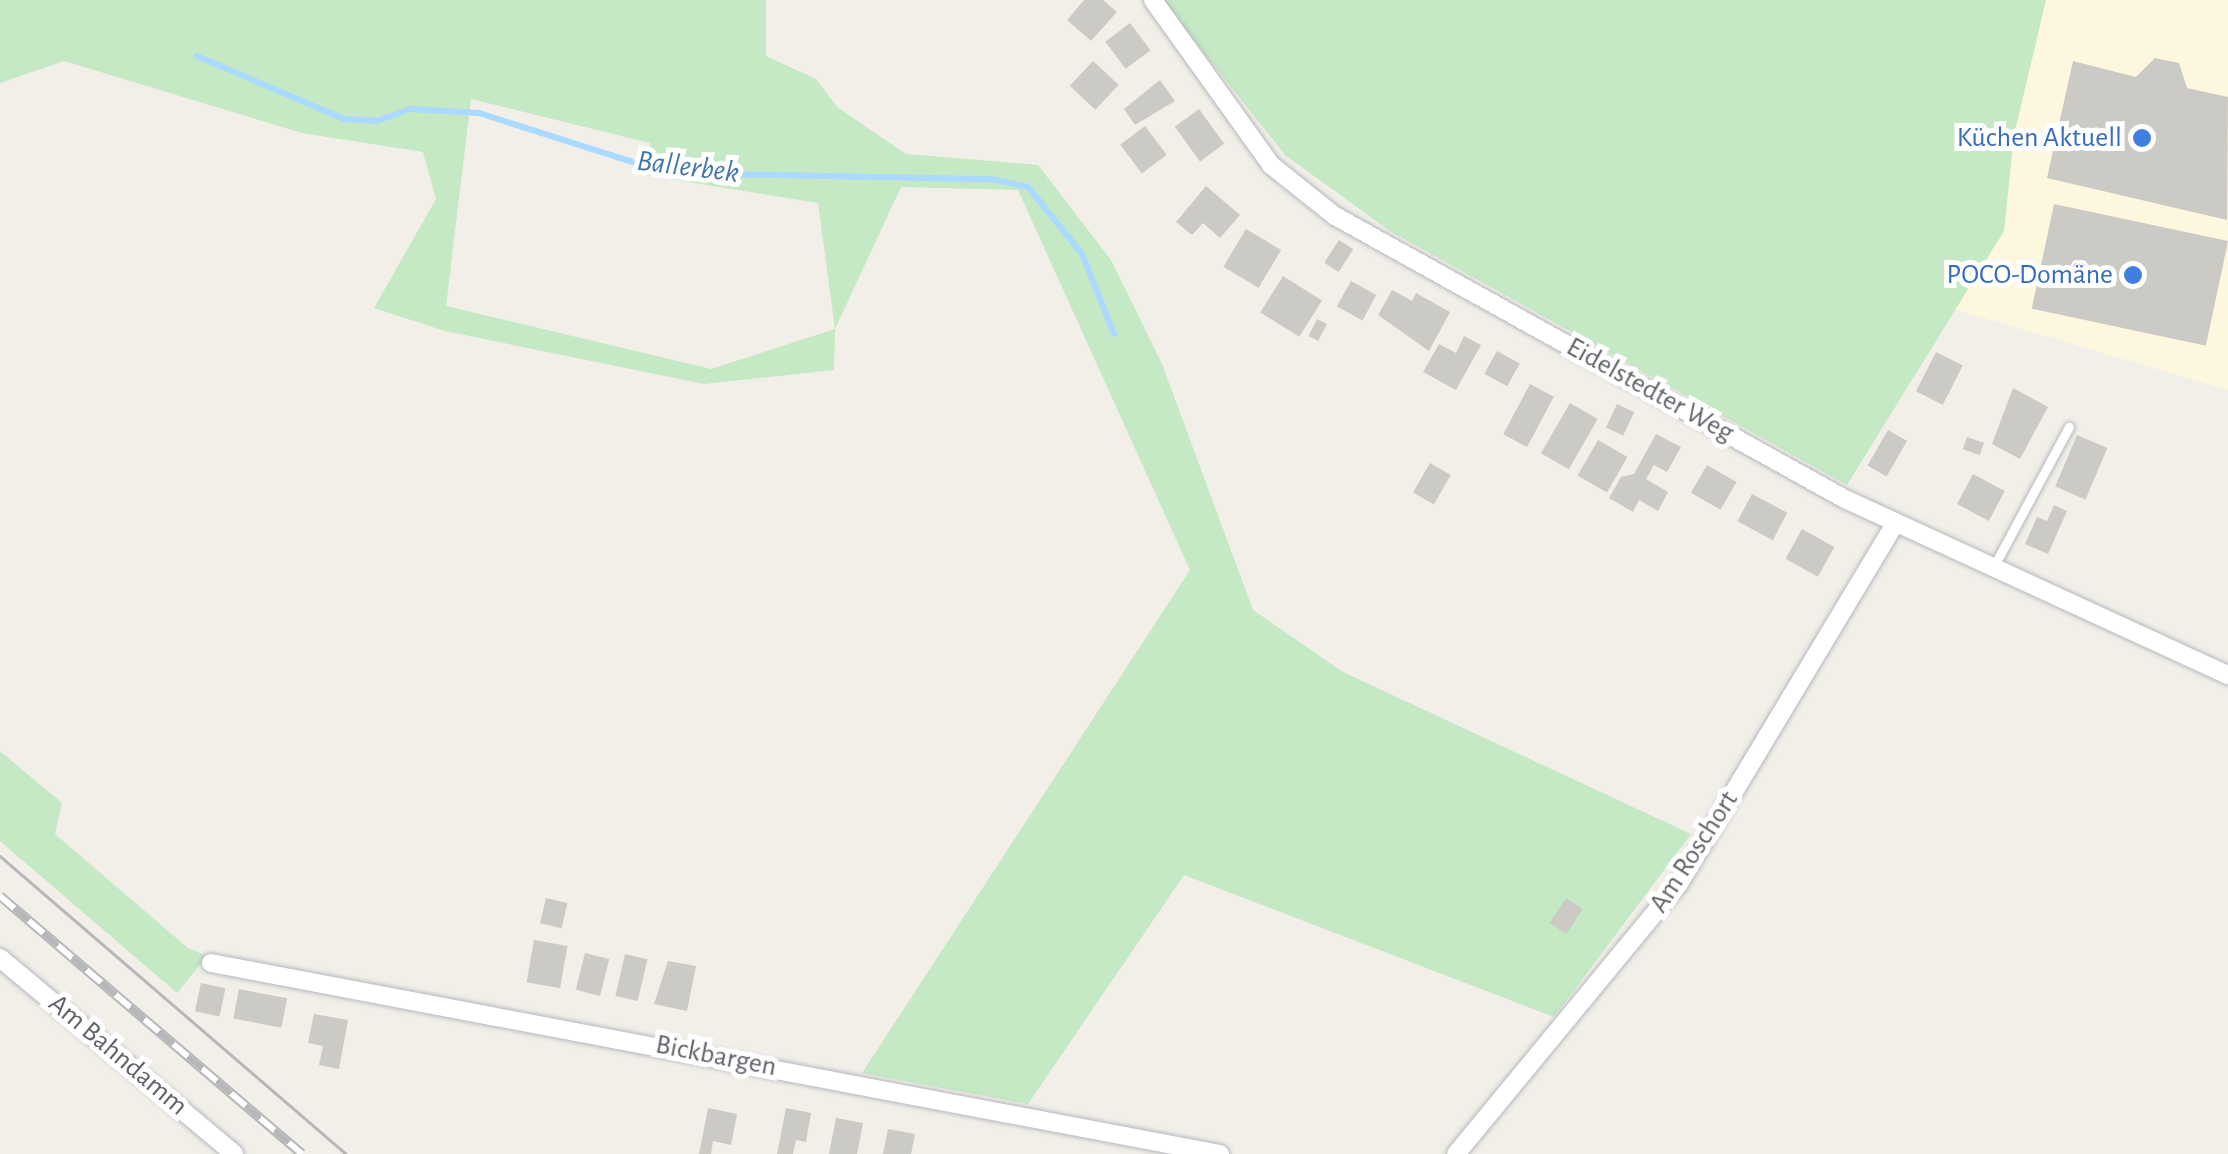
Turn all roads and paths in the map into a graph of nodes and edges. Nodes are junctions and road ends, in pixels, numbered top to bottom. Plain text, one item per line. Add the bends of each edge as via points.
1 (1153, 0) edge
2 (2069, 427) dead end
3 (1896, 524) junction
4 (1992, 568) junction
5 (2228, 676) edge
6 (0, 958) edge
7 (211, 963) dead end
8 (234, 1154) edge
9 (1220, 1154) edge
10 (1456, 1154) edge

1 - 3 street, Eidelstedter Weg via 1271,164 1298,191
2 - 4 lane
3 - 4 street, Eidelstedter Weg
3 - 10 street, Am Roschort via 1678,885
4 - 5 street, Eidelstedter Weg
6 - 8 street, Am Bahndamm
7 - 9 street, Bickbargen

